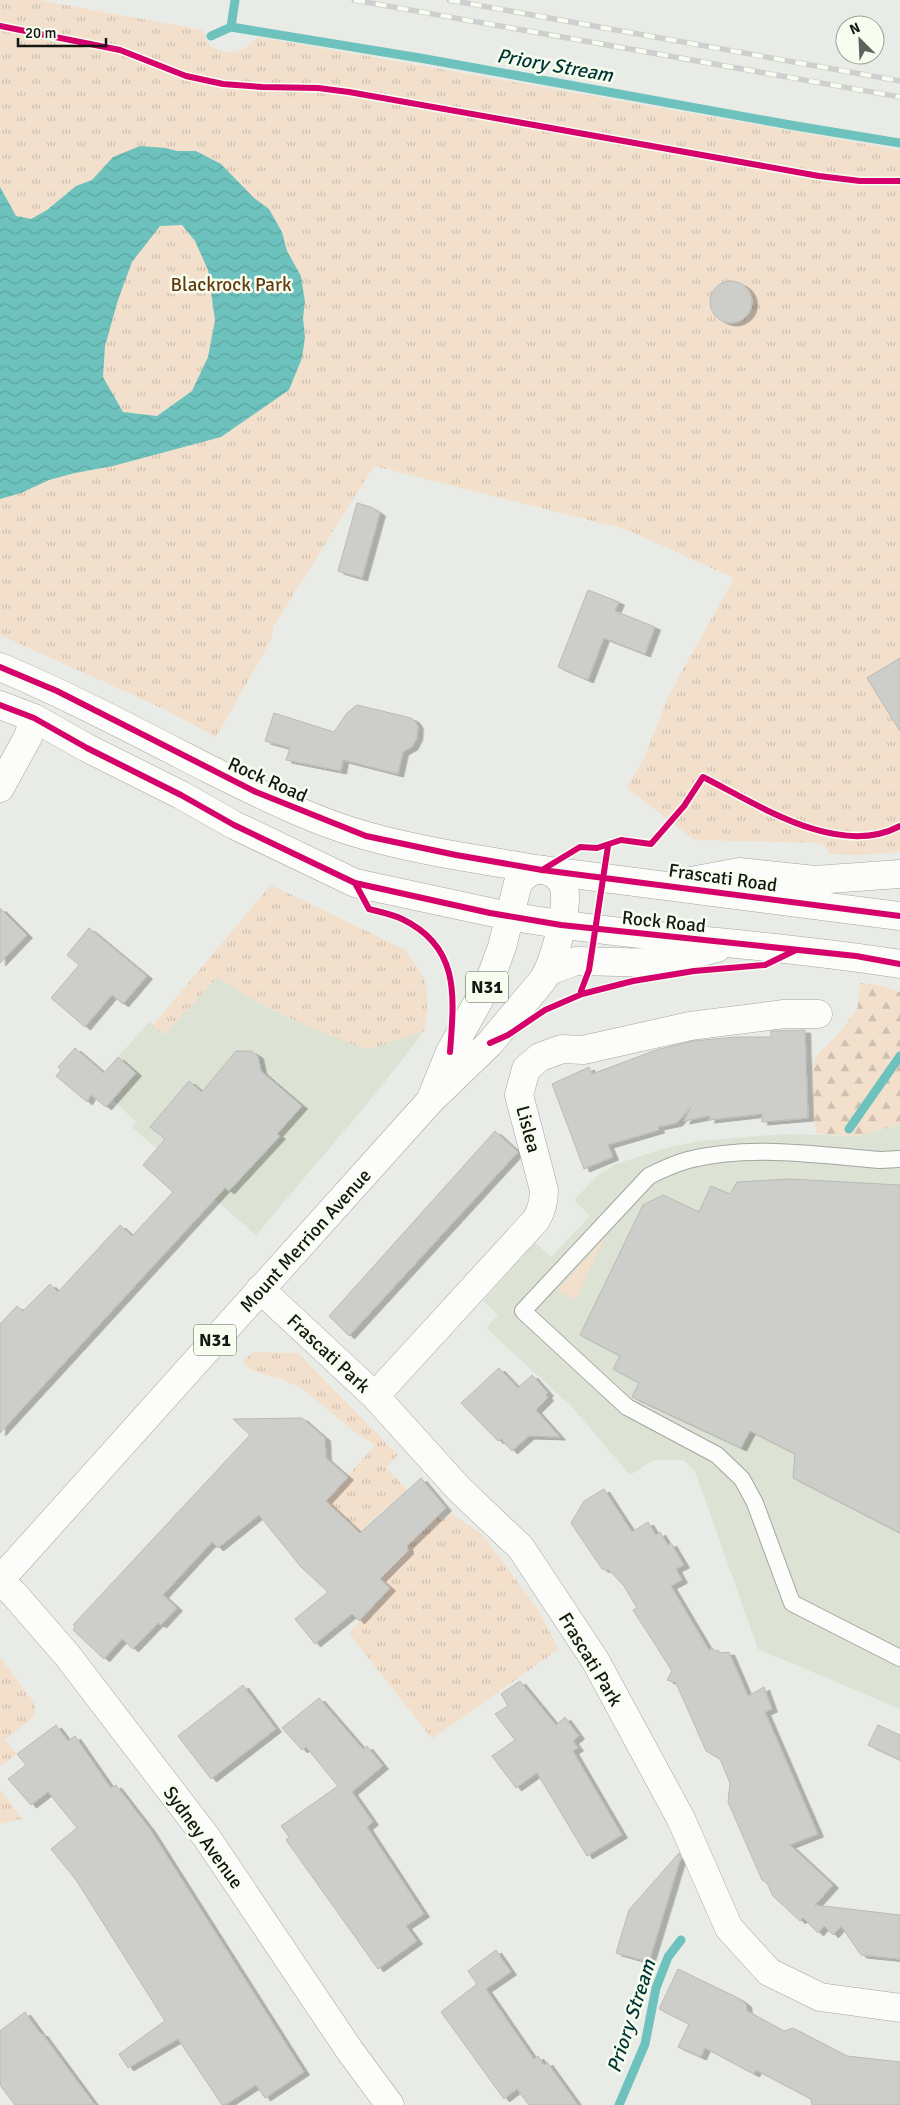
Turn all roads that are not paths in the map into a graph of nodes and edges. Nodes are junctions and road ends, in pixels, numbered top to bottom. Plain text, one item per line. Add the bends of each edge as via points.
1 (0, 667) edge
2 (0, 705) edge
3 (34, 718) junction
4 (0, 788) edge
5 (542, 870) junction
6 (900, 874) edge
7 (668, 885) junction
8 (510, 916) junction
9 (900, 916) edge
10 (561, 925) junction
11 (733, 944) junction
12 (900, 964) edge
13 (549, 972) junction
14 (818, 1014) dead end
15 (430, 1101) junction
16 (900, 1159) edge
17 (260, 1289) junction
18 (375, 1396) junction
19 (0, 1581) edge
20 (900, 1658) edge
21 (900, 2008) edge
22 (390, 2105) edge

1 - 5 main road, Rock Road via 57,691 256,792 317,818 366,836
2 - 3 main road
3 - 4 main road via 28,737
3 - 8 main road via 234,825 355,883
5 - 7 main road, Frascati Road
5 - 8 main road, Mount Merrion Avenue / N31 via 530,872 518,883
5 - 10 main road, Mount Merrion Avenue / N31 via 554,873 564,887
6 - 7 main road via 815,880 739,872
7 - 9 main road, Frascati Road
8 - 10 main road
8 - 15 main road, Mount Merrion Avenue / N31 via 489,982 450,1052
10 - 11 main road, Rock Road
10 - 13 main road, Mount Merrion Avenue / N31
11 - 12 main road
11 - 13 main road via 662,962 576,962
13 - 15 main road, Mount Merrion Avenue / N31 via 490,1043
14 - 18 main road, Lislea via 784,1014 690,1026 583,1050 562,1049 540,1057 526,1069 520,1095 544,1190 544,1206 530,1228
15 - 17 main road, Mount Merrion Avenue / N31
16 - 20 lane via 745,1151 706,1156 670,1166 649,1176 523,1311 626,1407 717,1455 742,1480 755,1503 792,1603
17 - 18 main road, Frascati Park
17 - 19 main road, Mount Merrion Avenue / N31
18 - 21 main road, Frascati Park via 459,1489 522,1548 595,1660 681,1819 729,1928 769,1972 820,1997
19 - 22 main road, Sydney Avenue via 66,1655 208,1838 350,2051

